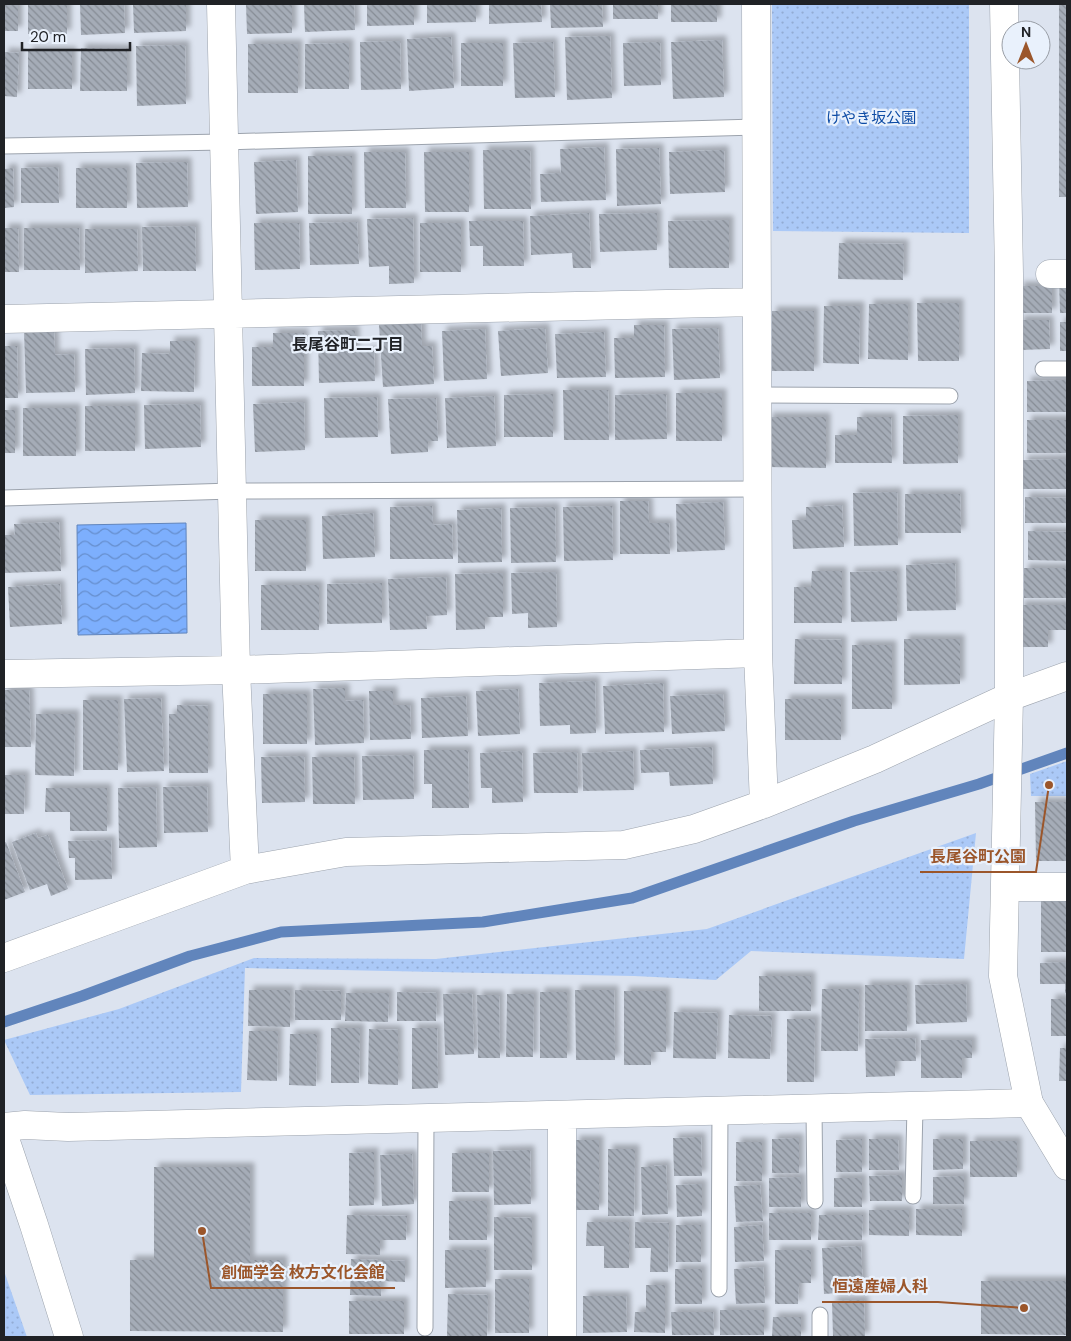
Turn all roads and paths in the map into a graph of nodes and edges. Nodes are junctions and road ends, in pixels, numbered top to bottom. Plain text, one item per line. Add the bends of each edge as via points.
1 (221, 4) edge
2 (756, 4) edge
3 (1004, 4) edge
4 (756, 126) junction
5 (224, 142) junction
6 (4, 146) edge
7 (757, 302) junction
8 (229, 315) junction
9 (4, 319) edge
10 (1043, 369) dead end
11 (1067, 369) edge
12 (757, 395) junction
13 (950, 396) dead end
14 (758, 489) junction
15 (232, 491) junction
16 (4, 498) edge
17 (758, 653) junction
18 (236, 670) junction
19 (4, 674) edge
20 (1067, 676) edge
21 (1009, 697) junction
22 (764, 804) junction
23 (245, 870) junction
24 (1006, 887) junction
25 (1067, 887) edge
26 (4, 958) edge
27 (1029, 1103) junction
28 (915, 1106) junction
29 (814, 1108) junction
30 (720, 1110) junction
31 (562, 1115) junction
32 (426, 1118) junction
33 (4, 1127) edge
34 (4, 1136) edge
35 (1067, 1166) edge
36 (913, 1196) dead end
37 (815, 1201) dead end
38 (719, 1289) dead end
39 (820, 1314) dead end
40 (425, 1328) dead end
41 (69, 1337) edge
42 (562, 1337) edge
43 (820, 1337) edge

1 - 5 street
2 - 4 street
3 - 21 street via 1009,274
4 - 5 lane
4 - 7 street
5 - 6 lane
5 - 8 street
7 - 8 street
7 - 12 street
8 - 9 street
8 - 15 street
10 - 11 lane
12 - 13 lane
12 - 14 street
14 - 15 lane
14 - 17 street
15 - 16 lane
15 - 18 street
17 - 18 street
17 - 22 street
18 - 19 street
18 - 23 street
20 - 21 street
21 - 22 street via 875,759
21 - 24 street
22 - 23 street via 694,828 624,845 346,852
23 - 26 street
24 - 25 street
24 - 27 street via 1003,976
27 - 28 street
27 - 35 street
28 - 29 street
28 - 36 lane
29 - 30 street
29 - 37 lane
30 - 31 street
30 - 38 lane
31 - 32 street
31 - 42 street
32 - 33 street
32 - 40 lane
34 - 41 street
39 - 43 lane

